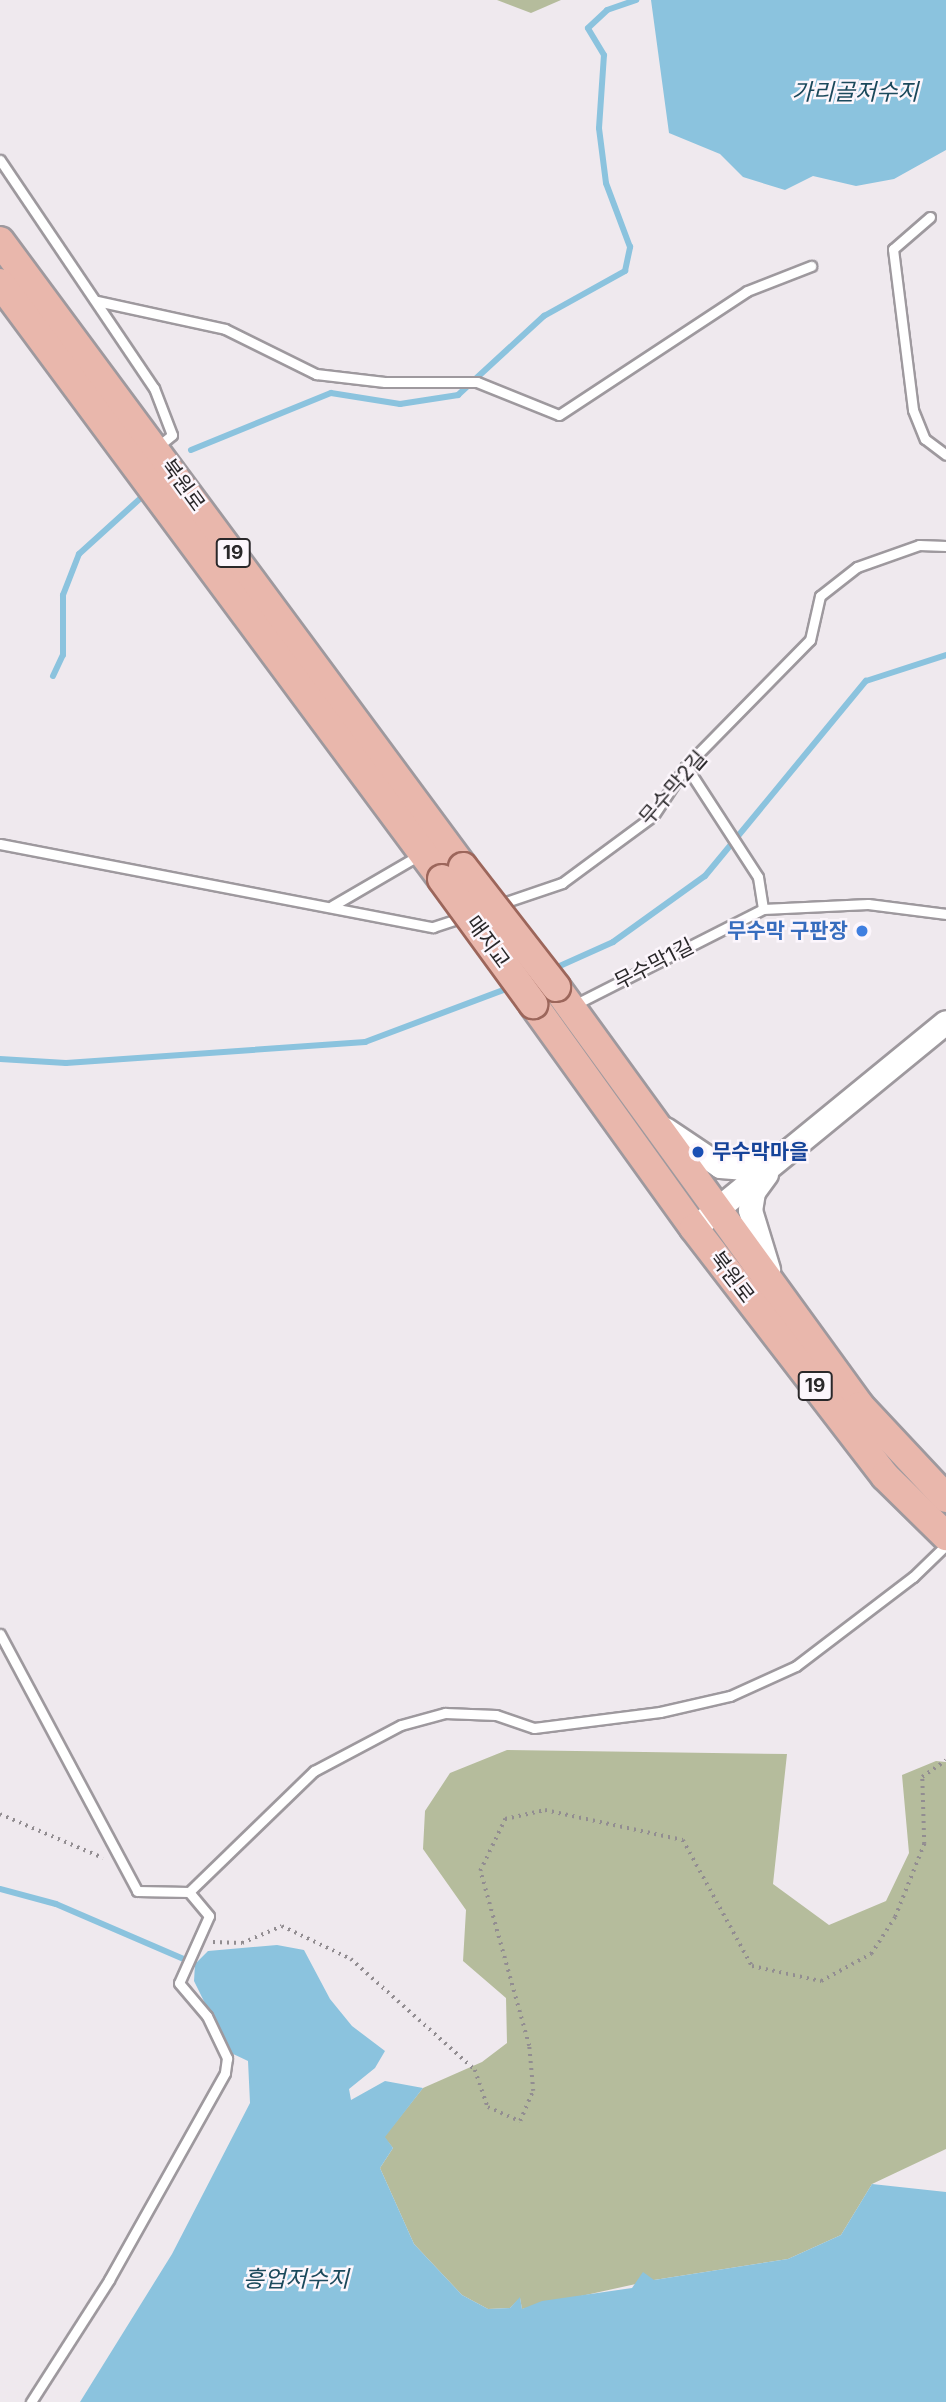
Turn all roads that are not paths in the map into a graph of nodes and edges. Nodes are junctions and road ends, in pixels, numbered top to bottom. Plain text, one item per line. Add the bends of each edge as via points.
1 (0, 160) edge
2 (930, 217) dead end
3 (0, 241) edge
4 (811, 266) dead end
5 (0, 283) edge
6 (97, 301) junction
7 (156, 448) junction
8 (946, 455) edge
9 (946, 546) edge
10 (686, 766) junction
11 (0, 844) edge
12 (433, 846) junction
13 (452, 873) junction
14 (332, 906) junction
15 (763, 909) junction
16 (946, 914) edge
17 (562, 997) junction
18 (533, 1004) joint
19 (946, 1022) edge
20 (648, 1118) junction
21 (775, 1160) junction
22 (705, 1219) junction
23 (776, 1290) junction
24 (946, 1498) edge
25 (946, 1536) edge
26 (946, 1545) edge
27 (0, 1634) edge
28 (189, 1892) junction
29 (31, 2402) edge

1 - 6 lane
2 - 8 lane via 893,249 913,410 925,439
3 - 7 main road, 북원로 / 19
4 - 6 lane via 747,291 559,415 477,382 385,382 316,374 225,329
5 - 12 main road, 북원로 / 19
6 - 7 lane via 154,388 172,435
7 - 12 main road, 북원로 / 19
9 - 10 lane, 무수막2길 via 919,545 857,567 820,596 810,640
10 - 14 lane, 무수막2길 via 653,816 562,883 433,927
10 - 15 lane via 758,877
11 - 14 lane via 201,886
12 - 13 main road, 북원로 / 19
12 - 14 lane
13 - 17 main road, 매지교 / 19, bridge
13 - 18 main road, 매지교 / 19, bridge
15 - 16 lane, 무수막1길 via 867,904
15 - 17 lane, 무수막1길
17 - 20 main road, 북원로 / 19
18 - 22 main road, 북원로 / 19
19 - 21 street
20 - 21 street via 720,1166 742,1168
20 - 22 main road, 북원로 / 19
21 - 22 street
21 - 23 street via 753,1192 750,1210
22 - 23 main road, 북원로 / 19
22 - 25 main road, 북원로 / 19 via 885,1476
23 - 24 main road, 북원로 / 19 via 860,1406
26 - 28 lane via 913,1577 796,1666 730,1696 660,1712 534,1728 496,1715 445,1713 401,1725 314,1771
27 - 28 lane via 137,1891
28 - 29 lane via 209,1916 179,1983 207,2016 227,2058 225,2073 109,2280

